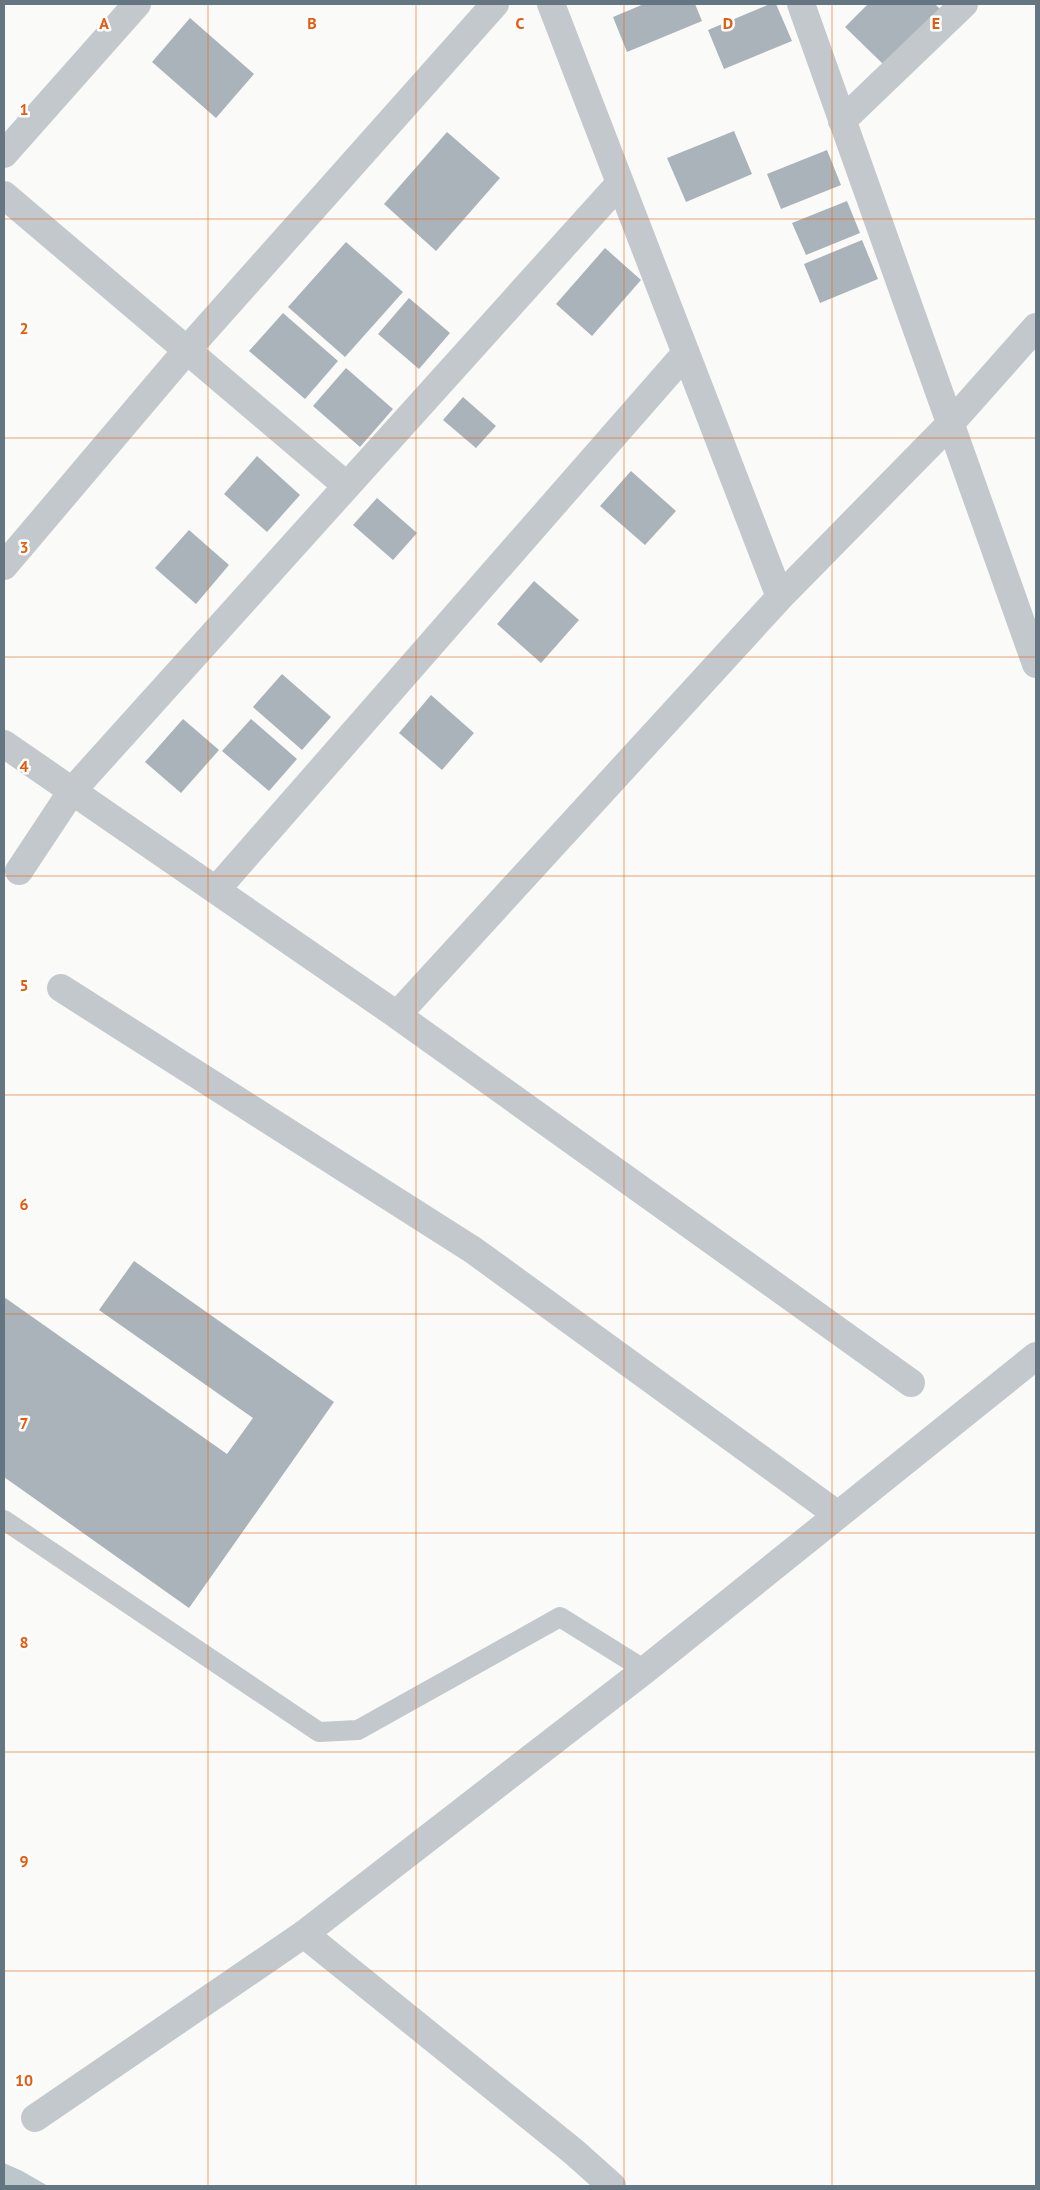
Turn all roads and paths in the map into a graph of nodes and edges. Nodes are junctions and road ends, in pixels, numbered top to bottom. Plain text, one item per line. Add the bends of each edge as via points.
1 (137, 4) edge
2 (495, 4) edge
3 (551, 4) edge
4 (800, 4) edge
5 (964, 4) edge
6 (842, 121) junction
7 (4, 154) edge
8 (620, 183) junction
9 (4, 196) edge
10 (1036, 327) edge
11 (188, 350) junction
12 (686, 353) junction
13 (950, 424) junction
14 (347, 486) junction
15 (4, 566) edge
16 (780, 597) junction
17 (1036, 663) edge
18 (4, 744) edge
19 (72, 791) junction
20 (19, 871) dead end
21 (216, 890) junction
22 (61, 988) dead end
23 (397, 1015) junction
24 (1036, 1356) edge
25 (911, 1383) dead end
26 (838, 1515) junction
27 (4, 1520) edge
28 (646, 1670) junction
29 (304, 1934) junction
30 (35, 2118) dead end
31 (612, 2186) edge

1 - 7 street
2 - 11 street
3 - 8 street
4 - 6 street
5 - 6 street
6 - 13 street
8 - 12 street
8 - 14 street
9 - 11 street
10 - 13 street
11 - 14 street
11 - 15 street
12 - 16 street
12 - 21 street
13 - 16 street
13 - 17 street
14 - 19 street
16 - 23 street
18 - 19 street
19 - 20 street
19 - 21 street
21 - 23 street
22 - 26 street via 473,1250
23 - 25 street
24 - 26 street
26 - 28 street
27 - 28 lane via 319,1732 358,1730 560,1617
28 - 29 street
29 - 30 street
29 - 31 street

